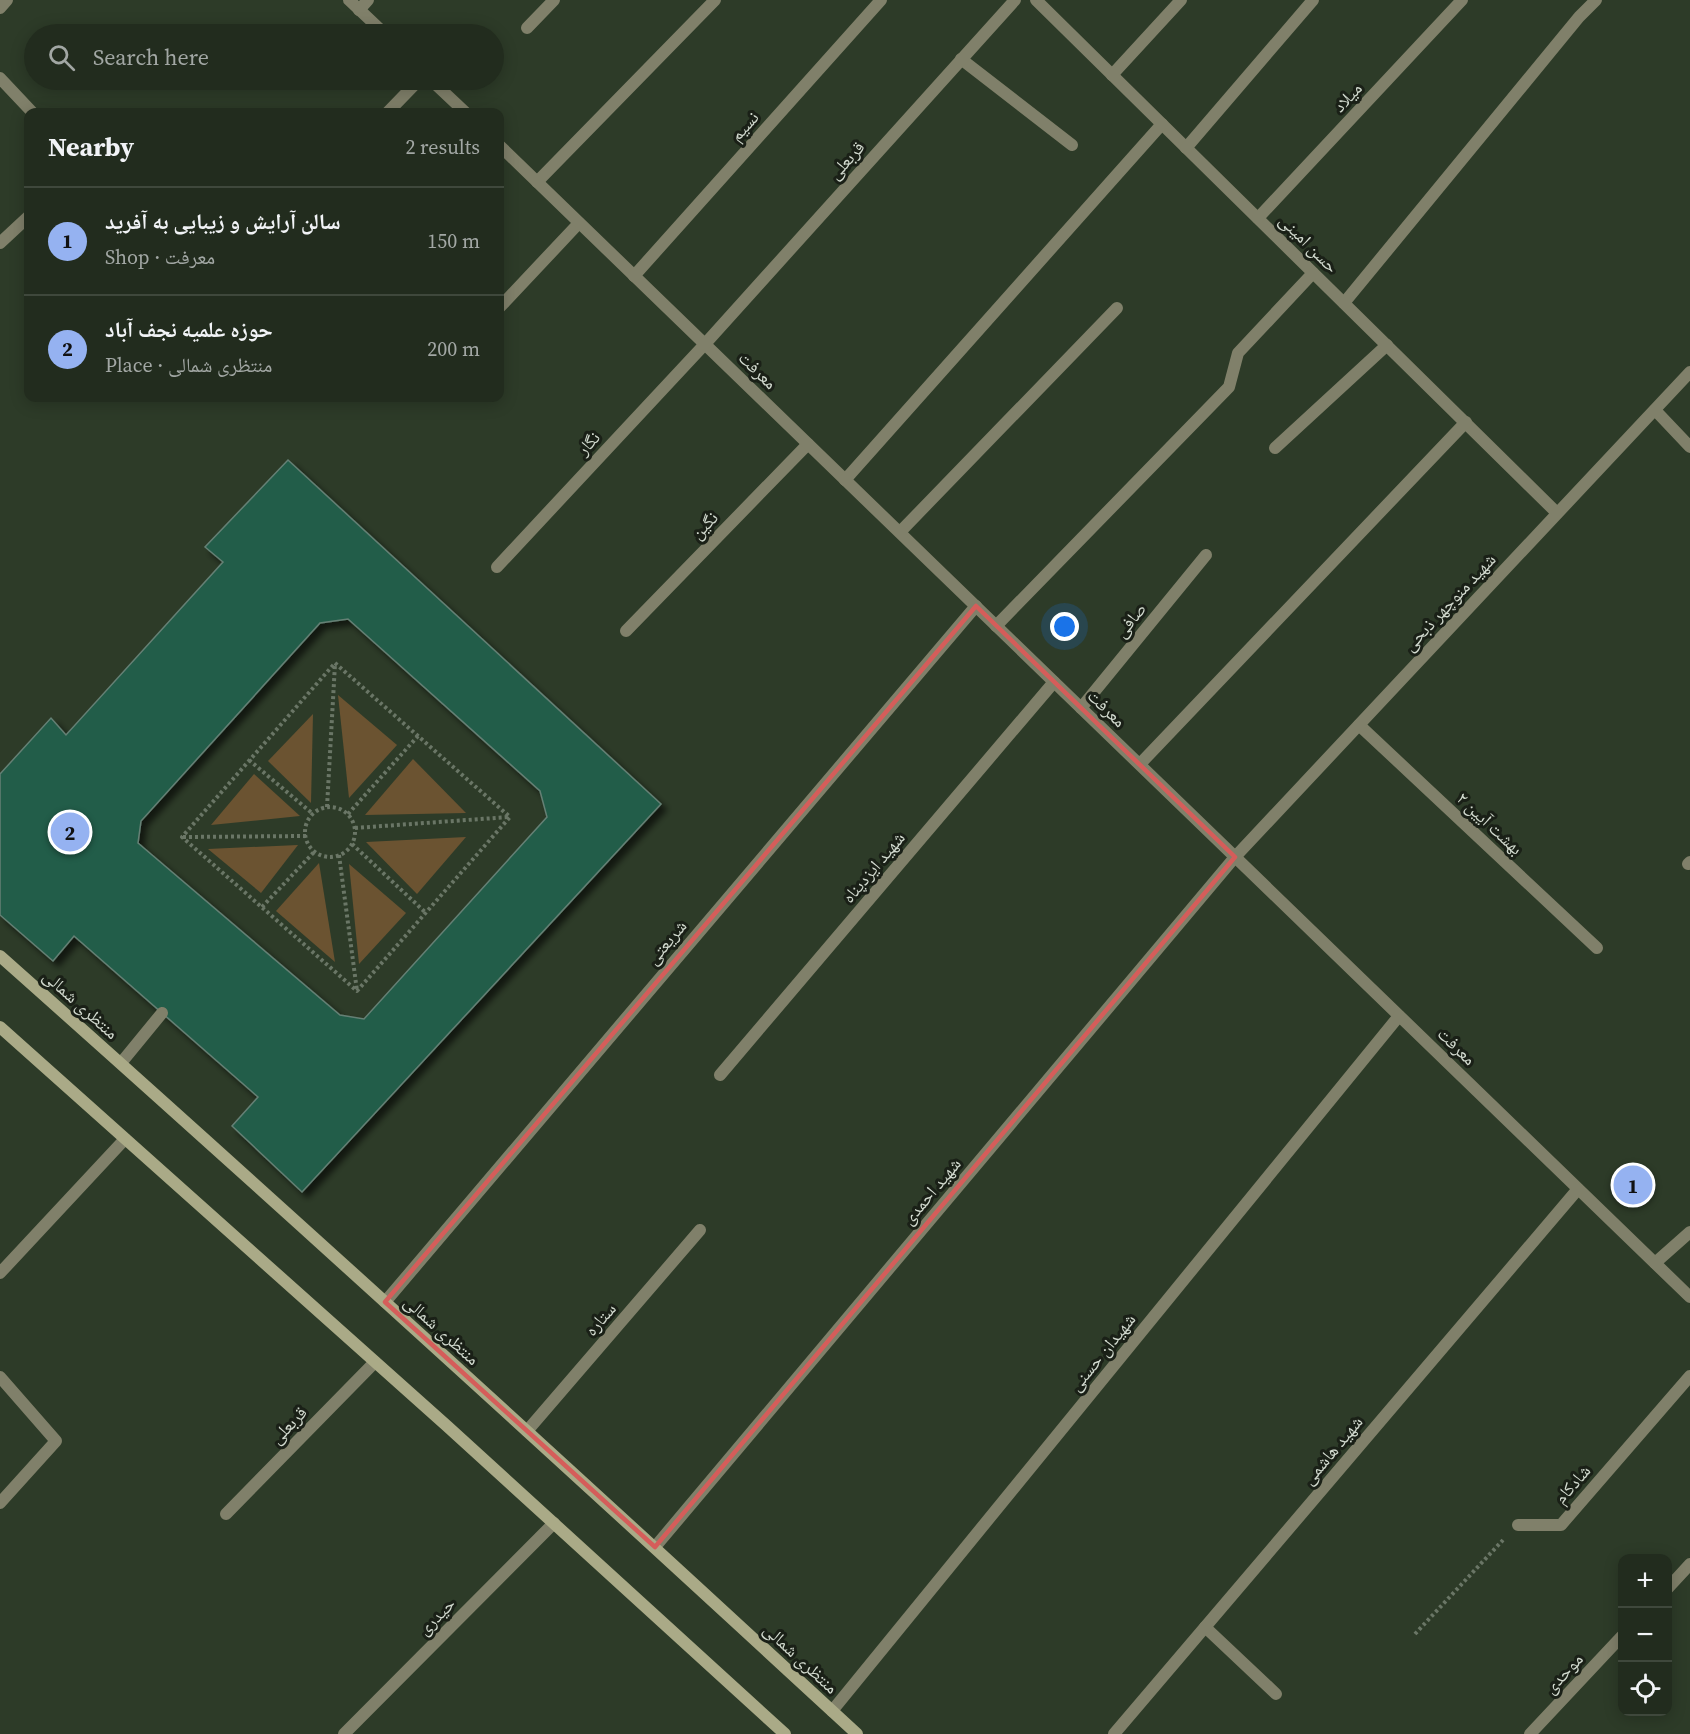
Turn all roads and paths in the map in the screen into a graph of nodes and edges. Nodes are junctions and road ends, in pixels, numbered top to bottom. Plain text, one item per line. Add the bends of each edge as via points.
1 (7, 0) edge
2 (349, 0) edge
3 (554, 0) edge
4 (715, 0) edge
5 (881, 0) edge
6 (1015, 0) edge
7 (1036, 0) edge
8 (1181, 0) edge
9 (1313, 0) edge
10 (1462, 0) edge
11 (1596, 0) edge
12 (363, 5) edge
13 (0, 8) edge
14 (377, 24) edge
15 (527, 28) dead end
16 (961, 59) junction
17 (1112, 75) junction
18 (0, 78) edge
19 (409, 90) edge
20 (442, 90) edge
21 (28, 108) edge
22 (392, 108) edge
23 (461, 108) edge
24 (1162, 124) junction
25 (1072, 145) dead end
26 (1186, 148) junction
27 (504, 150) edge
28 (537, 182) junction
29 (1258, 218) junction
30 (24, 221) edge
31 (579, 223) junction
32 (0, 243) edge
33 (1313, 273) junction
34 (634, 276) junction
35 (1344, 303) junction
36 (504, 304) edge
37 (1117, 308) dead end
38 (705, 344) junction
39 (1387, 345) junction
40 (1690, 372) edge
41 (1655, 410) junction
42 (1466, 422) junction
43 (808, 444) junction
44 (1690, 447) edge
45 (1275, 448) dead end
46 (845, 480) junction
47 (1557, 513) junction
48 (900, 532) junction
49 (1206, 555) dead end
50 (497, 567) dead end
51 (976, 606) junction
52 (996, 626) junction
53 (626, 631) dead end
54 (335, 663) junction
55 (1054, 682) junction
56 (1081, 708) junction
57 (1359, 724) junction
58 (418, 736) junction
59 (249, 760) junction
60 (1140, 764) junction
61 (327, 807) junction
62 (313, 814) junction
63 (348, 814) junction
64 (510, 817) junction
65 (355, 828) junction
66 (306, 836) junction
67 (182, 837) junction
68 (352, 844) junction
69 (315, 851) junction
70 (339, 855) junction
71 (1235, 857) junction
72 (262, 908) junction
73 (426, 913) junction
74 (1597, 948) dead end
75 (0, 956) edge
76 (357, 992) junction
77 (162, 1013) dead end
78 (1399, 1016) junction
79 (0, 1027) edge
80 (121, 1063) junction
81 (720, 1075) dead end
82 (125, 1139) junction
83 (1578, 1189) junction
84 (700, 1230) dead end
85 (1690, 1232) edge
86 (1655, 1263) junction
87 (0, 1273) edge
88 (1690, 1297) edge
89 (385, 1302) junction
90 (375, 1362) junction
91 (1690, 1376) edge
92 (0, 1377) edge
93 (528, 1431) junction
94 (0, 1503) edge
95 (226, 1514) dead end
96 (554, 1523) junction
97 (1518, 1525) joint
98 (655, 1547) junction
99 (1690, 1564) edge
100 (1672, 1584) edge
101 (1205, 1627) junction
102 (1415, 1634) dead end
103 (1618, 1641) edge
104 (1276, 1694) dead end
105 (831, 1711) junction
106 (344, 1734) edge
107 (785, 1734) edge
108 (856, 1734) edge
109 (1114, 1734) edge
110 (1530, 1734) edge

1 - 13 street
2 - 12 street
3 - 15 street
4 - 28 street
5 - 34 street, نسیم
6 - 16 street, قربعلی
7 - 17 street, حسن امینی
8 - 17 street
9 - 26 street
10 - 29 street, میلاد
11 - 35 street
12 - 14 street
16 - 25 street
16 - 38 street, قربعلی
17 - 24 street, حسن امینی
18 - 21 street
19 - 22 street
20 - 23 street
24 - 26 street, حسن امینی
24 - 46 street
26 - 29 street, حسن امینی
27 - 28 street, معرفت
28 - 31 street, معرفت
29 - 33 street, حسن امینی
30 - 32 street
31 - 34 street, معرفت
31 - 36 street
33 - 35 street, حسن امینی
33 - 52 street via 1238,354 1229,387
34 - 38 street, معرفت
35 - 39 street, حسن امینی
37 - 48 street
38 - 43 street, معرفت
38 - 50 street, نگار
39 - 42 street, حسن امینی
39 - 45 street
40 - 41 street, شهید منوچهر ذبحی
41 - 44 street
41 - 47 street, شهید منوچهر ذبحی
42 - 47 street, حسن امینی
42 - 60 street
43 - 46 street, معرفت
43 - 53 street, نگین
46 - 48 street, معرفت
47 - 57 street, شهید منوچهر ذبحی
48 - 51 street, معرفت
49 - 56 street, صافی
51 - 52 street, معرفت
51 - 89 street, شریعتی
52 - 55 street, معرفت
54 - 58 path
54 - 59 path
54 - 61 path
55 - 56 street, معرفت
55 - 81 street, شهید ایزدپناه
56 - 60 street, معرفت
57 - 71 street, شهید منوچهر ذبحی
57 - 74 street, بهشت آیین ۲
58 - 63 path
58 - 64 path
59 - 62 path
59 - 67 path
60 - 71 street, معرفت
61 - 62 path
61 - 63 path
62 - 66 path
63 - 65 path
64 - 65 path
64 - 73 path
65 - 68 path
66 - 67 path
66 - 69 path
67 - 72 path
68 - 70 path
68 - 73 path
69 - 70 path
69 - 72 path
70 - 76 path
71 - 78 street, معرفت
71 - 98 street, شهید احمدی
72 - 76 path
73 - 76 path
75 - 80 main road, منتظری شمالی
77 - 80 street
78 - 83 street, معرفت
78 - 105 street, شهیدان حسنی
79 - 82 main road
80 - 89 main road, منتظری شمالی
82 - 87 street
82 - 90 main road
83 - 86 street, معرفت
83 - 101 street, شهید هاشمی
84 - 93 street, ستاره
85 - 86 street
86 - 88 street, معرفت
89 - 93 main road, منتظری شمالی
90 - 95 street, قربعلی
90 - 96 main road
91 - 97 street, شادکام via 1561,1525
92 - 94 street via 56,1441
93 - 98 main road, منتظری شمالی
96 - 106 street, حیدری
96 - 107 main road
97 - 102 path
98 - 105 main road, منتظری شمالی
99 - 100 street
101 - 104 street
101 - 109 street, شهید هاشمی
103 - 110 street, موحدی
105 - 108 main road, منتظری شمالی

